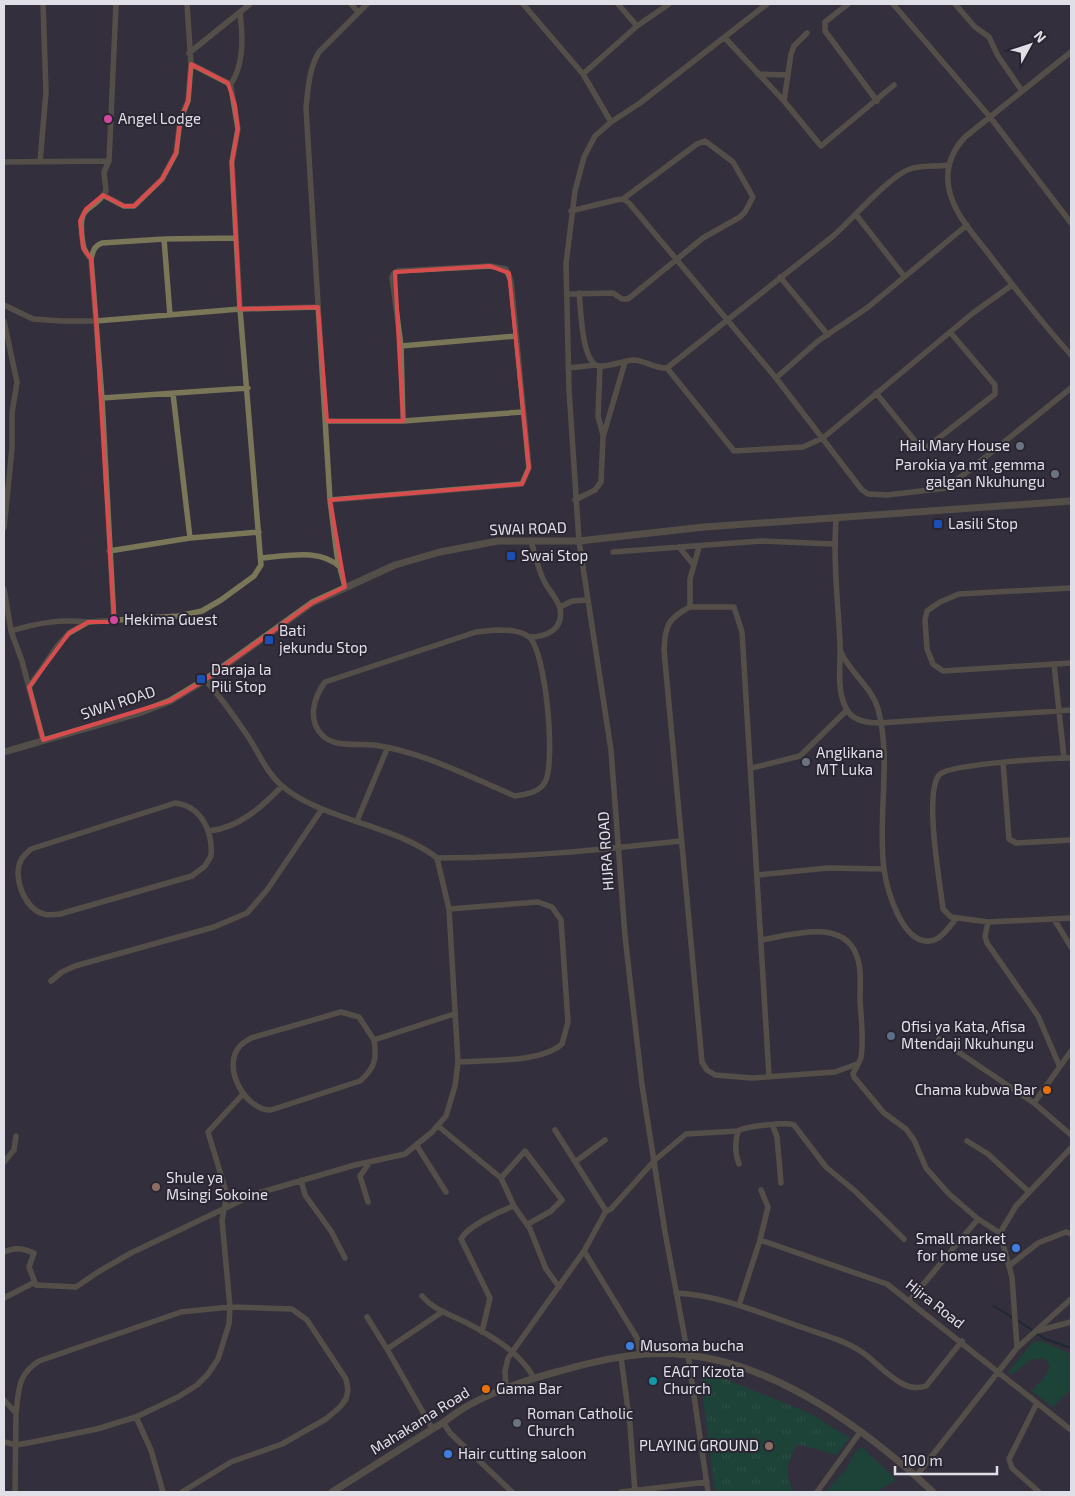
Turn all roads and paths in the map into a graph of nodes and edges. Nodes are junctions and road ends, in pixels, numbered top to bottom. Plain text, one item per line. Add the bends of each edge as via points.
1 (43, 4) edge
2 (116, 4) edge
3 (187, 4) edge
4 (250, 4) edge
5 (351, 4) edge
6 (367, 4) edge
7 (523, 4) edge
8 (618, 4) edge
9 (669, 4) edge
10 (767, 4) edge
11 (848, 4) edge
12 (893, 4) edge
13 (956, 4) edge
14 (358, 12) junction
15 (240, 13) junction
16 (637, 26) junction
17 (807, 33) dead end
18 (725, 38) junction
19 (1071, 52) edge
20 (189, 54) junction
21 (191, 64) junction
22 (584, 74) junction
23 (758, 74) junction
24 (788, 75) junction
25 (230, 85) junction
26 (894, 85) dead end
27 (1022, 91) junction
28 (784, 101) junction
29 (877, 101) junction
30 (990, 117) junction
31 (611, 122) junction
32 (109, 161) junction
33 (4, 162) edge
34 (40, 162) junction
35 (948, 165) junction
36 (104, 195) junction
37 (623, 199) junction
38 (571, 211) junction
39 (857, 216) junction
40 (1071, 222) edge
41 (967, 225) junction
42 (236, 238) junction
43 (164, 239) junction
44 (91, 259) junction
45 (676, 260) junction
46 (904, 276) junction
47 (780, 277) junction
48 (1012, 285) junction
49 (567, 294) junction
50 (580, 294) junction
51 (4, 305) edge
52 (318, 307) junction
53 (240, 308) junction
54 (170, 314) junction
55 (727, 318) junction
56 (4, 321) edge
57 (96, 321) junction
58 (950, 332) junction
59 (828, 334) junction
60 (516, 336) junction
61 (401, 346) junction
62 (1071, 355) edge
63 (625, 362) junction
64 (598, 366) junction
65 (568, 368) junction
66 (667, 368) junction
67 (776, 378) junction
68 (248, 388) junction
69 (1071, 388) edge
70 (876, 393) junction
71 (173, 394) junction
72 (102, 398) junction
73 (522, 412) junction
74 (326, 421) junction
75 (404, 421) junction
76 (604, 435) junction
77 (823, 438) junction
78 (330, 500) junction
79 (575, 500) junction
80 (1071, 501) edge
81 (836, 520) junction
82 (4, 528) edge
83 (259, 532) junction
84 (190, 538) junction
85 (578, 540) junction
86 (531, 541) junction
87 (834, 544) junction
88 (699, 547) junction
89 (679, 548) junction
90 (109, 551) junction
91 (614, 552) dead end
92 (262, 558) junction
93 (693, 564) junction
94 (340, 567) junction
95 (344, 587) junction
96 (1071, 588) edge
97 (4, 589) edge
98 (587, 600) junction
99 (560, 607) junction
100 (690, 607) junction
101 (88, 622) junction
102 (114, 622) junction
103 (11, 631) junction
104 (529, 637) junction
105 (840, 651) junction
106 (1071, 663) edge
107 (1054, 664) junction
108 (205, 680) junction
109 (29, 687) junction
110 (847, 710) junction
111 (1071, 710) edge
112 (1058, 711) junction
113 (879, 723) junction
114 (44, 740) junction
115 (387, 749) junction
116 (4, 752) edge
117 (1068, 758) edge
118 (1003, 762) junction
119 (752, 768) junction
120 (282, 786) junction
121 (322, 809) junction
122 (357, 821) junction
123 (209, 831) junction
124 (1071, 840) edge
125 (680, 841) junction
126 (619, 848) junction
127 (437, 858) junction
128 (884, 869) junction
129 (758, 875) junction
130 (448, 909) junction
131 (1071, 918) edge
132 (956, 919) junction
133 (1054, 919) junction
134 (988, 922) junction
135 (762, 940) junction
136 (1071, 947) edge
137 (51, 981) dead end
138 (454, 1014) junction
139 (939, 1039) dead end
140 (374, 1040) junction
141 (1071, 1051) edge
142 (458, 1062) junction
143 (857, 1064) junction
144 (1059, 1065) junction
145 (769, 1076) junction
146 (243, 1094) junction
147 (1034, 1102) junction
148 (438, 1126) junction
149 (773, 1126) junction
150 (555, 1130) dead end
151 (738, 1131) junction
152 (1071, 1135) edge
153 (16, 1136) dead end
154 (605, 1140) dead end
155 (966, 1141) dead end
156 (417, 1146) junction
157 (1071, 1148) edge
158 (655, 1160) junction
159 (4, 1162) edge
160 (370, 1162) junction
161 (575, 1162) junction
162 (739, 1164) dead end
163 (501, 1178) junction
164 (301, 1180) junction
165 (782, 1183) dead end
166 (762, 1190) dead end
167 (1028, 1191) junction
168 (446, 1192) dead end
169 (368, 1202) dead end
170 (514, 1206) junction
171 (224, 1208) junction
172 (606, 1211) junction
173 (978, 1219) junction
174 (528, 1224) junction
175 (1000, 1233) junction
176 (1071, 1234) edge
177 (904, 1239) dead end
178 (760, 1240) junction
179 (584, 1251) junction
180 (4, 1252) edge
181 (344, 1258) dead end
182 (1010, 1265) junction
183 (33, 1283) junction
184 (559, 1287) junction
185 (676, 1293) junction
186 (422, 1296) dead end
187 (4, 1298) edge
188 (1071, 1299) edge
189 (910, 1300) junction
190 (739, 1305) junction
191 (230, 1307) junction
192 (442, 1312) junction
193 (367, 1317) dead end
194 (1071, 1322) edge
195 (1037, 1331) junction
196 (482, 1332) junction
197 (962, 1341) junction
198 (1017, 1348) junction
199 (387, 1349) junction
200 (512, 1352) junction
201 (640, 1354) junction
202 (688, 1355) junction
203 (621, 1357) junction
204 (998, 1370) junction
205 (534, 1378) junction
206 (506, 1389) junction
207 (4, 1400) edge
208 (1036, 1403) junction
209 (16, 1413) junction
210 (136, 1417) junction
211 (443, 1422) junction
212 (432, 1428) junction
213 (1071, 1430) edge
214 (861, 1431) junction
215 (4, 1442) edge
216 (16, 1445) junction
217 (916, 1476) junction
218 (707, 1482) junction
219 (635, 1491) edge
220 (15, 1492) edge
221 (163, 1492) edge
222 (182, 1492) edge
223 (332, 1492) edge
224 (512, 1492) edge
225 (621, 1492) edge
226 (708, 1492) edge
227 (817, 1492) edge
228 (933, 1492) edge
229 (1039, 1492) edge

1 - 34 street via 46,92
2 - 32 street
3 - 20 street
4 - 15 street
5 - 14 street
6 - 14 street
7 - 22 street
8 - 16 street
9 - 16 street
10 - 18 street, HIJRA ROAD
11 - 29 street via 825,22 825,31
12 - 30 street
13 - 27 street via 975,27 989,37
14 - 52 street via 319,52 309,83 308,140
15 - 20 street
15 - 25 street via 239,62 237,74
16 - 22 street
17 - 24 street via 794,46
18 - 23 street
18 - 31 street, HIJRA ROAD
19 - 27 street
20 - 21 street
21 - 25 street
21 - 36 street via 188,101 180,120 176,153 162,179 134,206 124,206
22 - 31 street
23 - 24 street
23 - 28 street
24 - 28 street
25 - 42 street via 238,129 232,162
26 - 29 street
27 - 30 street
28 - 29 street via 821,146
30 - 35 street via 959,144
30 - 40 street
31 - 38 street, HIJRA ROAD via 595,136 584,156
32 - 34 street
32 - 36 street via 104,172
33 - 34 street
35 - 39 street via 908,170 870,200
35 - 41 street via 950,192
36 - 44 street via 86,209 80,221 83,248
37 - 38 street
37 - 45 street
37 - 45 street via 705,141 733,162 752,193 751,202 740,217 703,238
38 - 49 street, HIJRA ROAD
39 - 46 street
39 - 47 street
41 - 46 street
41 - 48 street
42 - 43 street
42 - 53 street
43 - 44 street via 102,243 94,248
43 - 54 street
44 - 57 street
45 - 50 street via 625,300 613,292
45 - 55 street
46 - 59 street via 867,308
47 - 55 street
47 - 59 street
48 - 58 street
48 - 62 street
49 - 50 street
49 - 65 street, HIJRA ROAD
50 - 64 street via 586,350
51 - 57 street via 33,319
52 - 53 street
52 - 74 street
53 - 54 street
53 - 68 street
54 - 57 street
55 - 66 street
55 - 67 street
56 - 82 street via 17,382
57 - 72 street
58 - 70 street
58 - 70 street via 995,385 995,394 926,448 920,447
59 - 67 street
60 - 61 street
60 - 61 street via 511,281 506,269 490,266 398,271 392,277
60 - 73 street
61 - 75 street
63 - 64 street
63 - 66 street via 634,360
63 - 76 street
64 - 65 street
64 - 76 street via 598,412
65 - 79 street, HIJRA ROAD
66 - 77 street via 734,451 803,447
67 - 77 street
68 - 71 street
68 - 83 street
69 - 77 street via 947,488 868,494
70 - 77 street
71 - 72 street
71 - 84 street
72 - 90 street
73 - 75 street
73 - 78 street via 529,468 522,484
74 - 75 street
74 - 78 street
76 - 79 street via 601,482 595,490
78 - 94 street
79 - 85 street, HIJRA ROAD
80 - 81 street, SWAI ROAD
81 - 85 street, SWAI ROAD
81 - 87 street
83 - 84 street
83 - 92 street
84 - 90 street
85 - 86 street, SWAI ROAD
85 - 98 street, HIJRA ROAD
86 - 95 street, SWAI ROAD via 498,541 440,552 395,565
86 - 99 street via 544,581
87 - 88 street via 761,541
87 - 105 street
88 - 89 street
88 - 93 street
89 - 91 street
89 - 93 street
90 - 102 street
92 - 94 street via 313,555 332,559
92 - 102 street via 259,571 254,576 202,611
93 - 100 street
94 - 95 street
95 - 108 street, SWAI ROAD via 312,603
96 - 107 street via 959,594 928,611 925,620 927,649 933,664 943,671
97 - 103 street
98 - 99 street via 572,600
98 - 126 street, HIJRA ROAD via 611,750
99 - 104 street via 559,624 553,631 542,637
100 - 119 street via 734,608 743,638
100 - 125 street via 671,618 664,650
101 - 102 street
101 - 103 street via 55,621
101 - 109 street via 58,644
103 - 109 street
104 - 115 street via 541,658 547,705 548,767 546,781 539,788 529,794 515,796 422,757
104 - 115 street via 510,630 476,632 325,682 315,697 314,709 317,728 322,736 341,744 374,745
105 - 110 street via 843,699
105 - 113 street via 876,702
106 - 107 street
107 - 112 street
108 - 114 street, SWAI ROAD via 139,714
108 - 120 street via 221,697
109 - 114 street
110 - 113 street via 866,723
110 - 119 street via 800,756
111 - 112 street
112 - 113 street
112 - 117 street
113 - 128 street via 883,746
114 - 116 street, SWAI ROAD
115 - 122 street
117 - 118 street
118 - 124 street via 1009,839 1016,843
118 - 132 street via 950,769 937,779 933,818 943,908
119 - 129 street
120 - 121 street
120 - 123 street via 251,814
121 - 122 street
121 - 137 street via 267,890 247,913 214,927 75,966
122 - 127 street via 413,844
123 - 123 street via 194,810 184,804 174,804 40,845 32,848 20,862 22,891 37,911 44,915 60,914 192,876 205,866 211,856
125 - 126 street
125 - 145 street via 702,1062 715,1075
126 - 127 street
126 - 158 street, HIJRA ROAD via 625,936 642,1084
127 - 130 street
128 - 129 street via 822,869
128 - 132 street via 897,913 909,933 930,941
129 - 135 street
130 - 138 street
130 - 142 street via 538,902 552,907 562,920 568,1022 562,1044 551,1052 529,1056
131 - 133 street
132 - 134 street
133 - 134 street
133 - 136 street
134 - 144 street via 987,943 1038,1016
135 - 143 street via 810,931 829,933 850,944 859,970 861,1059
135 - 145 street
138 - 140 street
138 - 142 street
139 - 147 street
140 - 146 street via 376,1060 360,1081 271,1110 254,1105
140 - 146 street via 359,1017 341,1012 252,1038 239,1047 234,1057
141 - 144 street
142 - 148 street via 446,1116
143 - 145 street via 835,1072
143 - 173 street via 854,1077 884,1113 906,1129 928,1172
144 - 147 street
146 - 171 street via 208,1132 227,1191
147 - 152 street
148 - 156 street
148 - 163 street
149 - 151 street
149 - 165 street
149 - 177 street via 794,1125 826,1167
150 - 161 street
151 - 158 street via 686,1134
151 - 162 street
153 - 159 street via 14,1150
154 - 161 street
155 - 167 street via 988,1154
156 - 160 street via 393,1158
156 - 168 street
157 - 167 street
158 - 172 street
158 - 185 street, HIJRA ROAD
160 - 164 street
160 - 169 street via 360,1176
161 - 172 street
163 - 170 street
163 - 174 street via 525,1151 562,1200 552,1211
164 - 171 street
164 - 181 street via 305,1195 331,1231
166 - 178 street via 768,1207
167 - 175 street
170 - 174 street
170 - 196 street via 488,1218 461,1238 490,1298
171 - 183 street via 113,1263 76,1288 40,1287
171 - 191 street via 222,1220
172 - 179 street
173 - 175 street
173 - 189 street
174 - 184 street via 546,1269
175 - 182 street
176 - 182 street via 1051,1236
178 - 189 street, Hijra Road via 877,1278
178 - 190 street
179 - 184 street
179 - 201 street via 637,1338
180 - 183 street via 13,1248 34,1253 29,1267
182 - 198 street
183 - 187 street
184 - 200 street
185 - 190 street via 708,1296
185 - 202 street, HIJRA ROAD
186 - 192 street via 429,1305
188 - 195 street
189 - 197 street, Hijra Road
190 - 197 street via 847,1344 912,1388 926,1386
191 - 209 street via 181,1312 38,1362 27,1368 20,1382
191 - 210 street via 224,1347 208,1374 178,1397
191 - 222 street via 292,1310 302,1315 346,1379 346,1399 313,1428 282,1444 231,1462
192 - 196 street
192 - 199 street
193 - 199 street
194 - 195 street
195 - 198 street
196 - 200 street
197 - 204 street, Hijra Road
198 - 204 street
199 - 212 street
200 - 205 street
200 - 206 street via 506,1364
201 - 202 street, Mahakama Road
201 - 203 street, Mahakama Road
202 - 214 street, Mahakama Road via 766,1377 795,1390
202 - 218 street
203 - 205 street, Mahakama Road
203 - 219 street
204 - 208 street, Hijra Road
204 - 217 street
205 - 206 street, Mahakama Road
206 - 211 street, Mahakama Road via 468,1405
207 - 209 street
208 - 213 street, Hijra Road
208 - 229 street via 1009,1458 1012,1468
209 - 216 street
210 - 216 street via 97,1429
210 - 221 street via 151,1450
211 - 212 street, Mahakama Road
211 - 224 street via 450,1434
212 - 223 street, Mahakama Road
214 - 217 street, Mahakama Road
214 - 227 street
215 - 216 street
216 - 220 street
217 - 228 street, Mahakama Road
218 - 219 street
218 - 226 street
219 - 225 street

